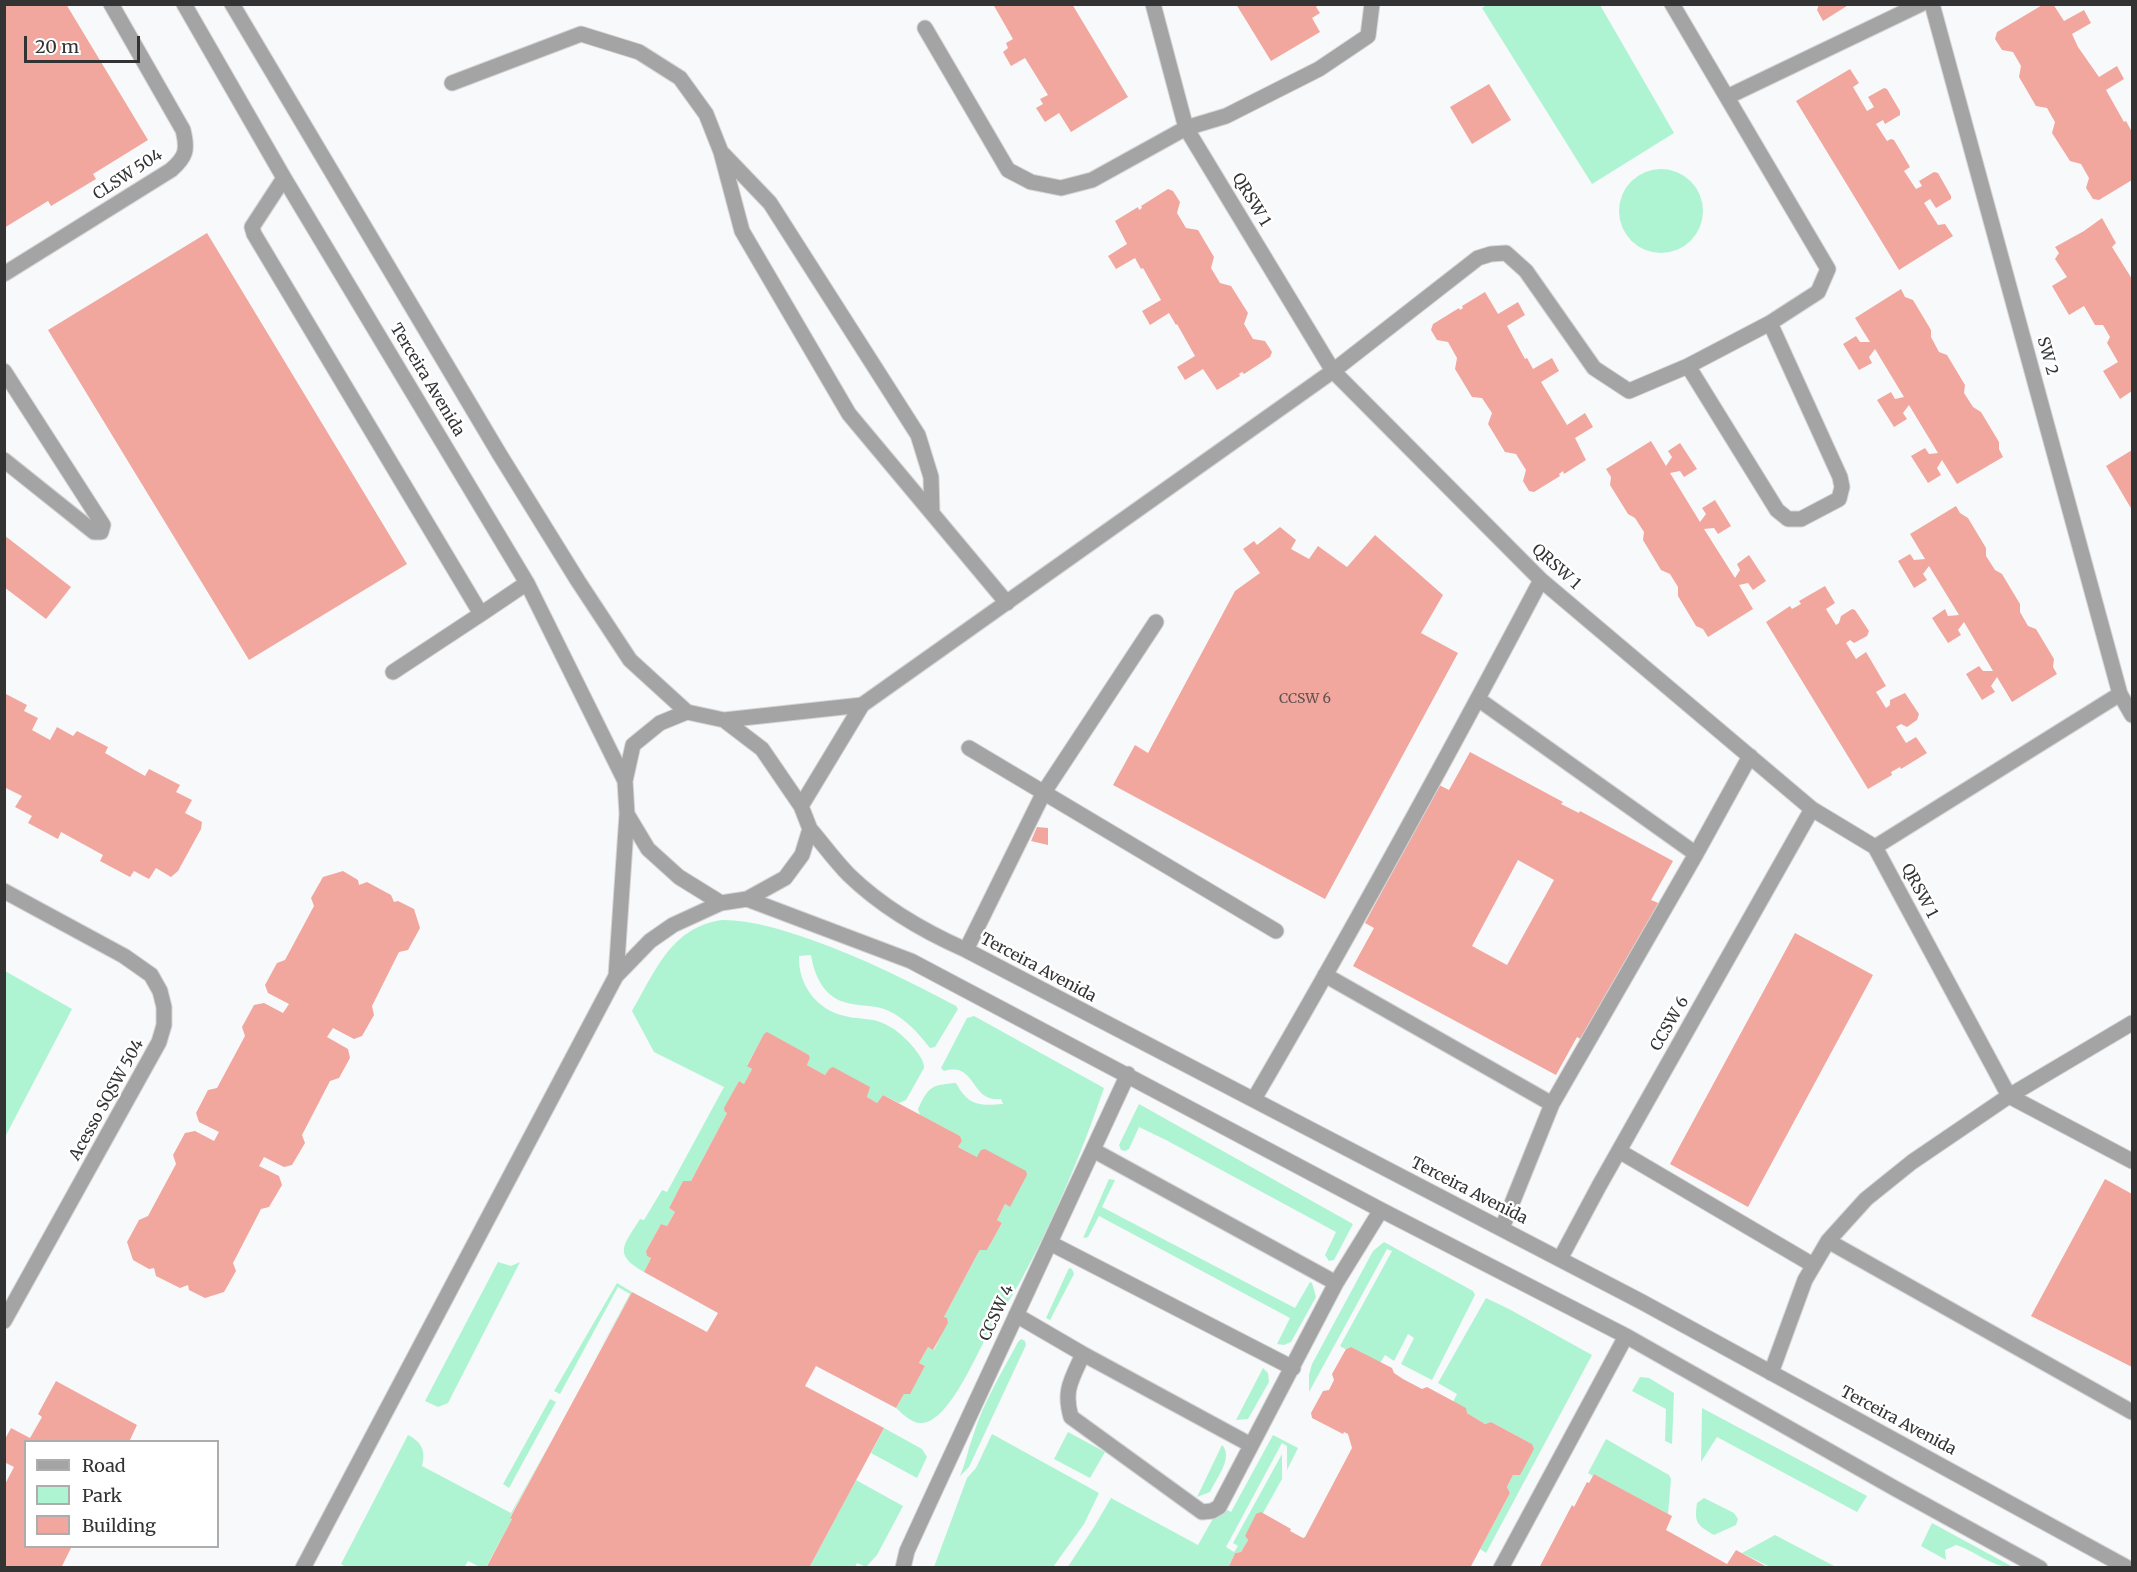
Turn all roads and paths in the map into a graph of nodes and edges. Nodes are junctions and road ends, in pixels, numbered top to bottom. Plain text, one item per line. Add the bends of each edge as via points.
1 (111, 4) edge
2 (184, 4) edge
3 (232, 4) edge
4 (1153, 4) edge
5 (1372, 4) edge
6 (1672, 4) edge
7 (1921, 4) edge
8 (1932, 4) edge
9 (925, 28) dead end
10 (452, 83) dead end
11 (1727, 97) junction
12 (1186, 128) junction
13 (721, 152) junction
14 (284, 178) junction
15 (4, 274) edge
16 (1770, 323) junction
17 (1688, 366) junction
18 (4, 371) edge
19 (1333, 371) junction
20 (4, 460) edge
21 (933, 513) junction
22 (1541, 580) junction
23 (527, 583) junction
24 (1007, 603) junction
25 (481, 614) junction
26 (1156, 622) dead end
27 (393, 672) dead end
28 (2120, 694) junction
29 (1478, 699) junction
30 (862, 705) junction
31 (687, 712) junction
32 (2133, 715) edge
33 (724, 720) junction
34 (969, 748) dead end
35 (1750, 756) junction
36 (625, 781) junction
37 (1044, 792) junction
38 (801, 806) junction
39 (1812, 809) junction
40 (627, 814) junction
41 (810, 829) junction
42 (1875, 847) junction
43 (1696, 854) junction
44 (4, 891) edge
45 (747, 899) junction
46 (721, 903) junction
47 (1276, 931) dead end
48 (966, 950) junction
49 (1325, 975) junction
50 (616, 976) junction
51 (2133, 1023) edge
52 (1128, 1074) junction
53 (2009, 1096) junction
54 (1254, 1099) junction
55 (1552, 1104) junction
56 (1093, 1150) junction
57 (1619, 1151) junction
58 (2133, 1161) edge
59 (1381, 1210) junction
60 (1502, 1228) junction
61 (1828, 1241) junction
62 (1050, 1243) junction
63 (1560, 1259) junction
64 (1813, 1265) junction
65 (1336, 1283) junction
66 (1016, 1315) junction
67 (4, 1321) edge
68 (1626, 1336) junction
69 (1083, 1354) junction
70 (1293, 1368) junction
71 (1770, 1373) junction
72 (2133, 1412) edge
73 (1251, 1445) junction
74 (303, 1568) edge
75 (903, 1568) edge
76 (1501, 1568) edge
77 (2040, 1568) edge
78 (2128, 1568) edge

1 - 15 street, CLSW 504 via 183,130 183,159
2 - 14 street, Terceira Avenida
3 - 31 street, Terceira Avenida via 578,581 630,660
4 - 12 street, QRSW 1
5 - 12 street via 1368,36 1319,69 1226,116
6 - 11 street
7 - 11 street
8 - 28 street, SW 2
9 - 12 street via 1008,170 1031,182 1061,188 1092,180
10 - 13 street via 580,34 639,52 680,78 706,114
11 - 16 street via 1828,269 1818,292
12 - 19 street, QRSW 1
13 - 21 street via 742,231 801,333 849,414
13 - 21 street via 770,203 918,435 931,477
14 - 23 street, Terceira Avenida
14 - 25 street via 255,219 254,234
16 - 17 street
16 - 17 street via 1842,487 1839,499 1801,519 1788,519 1777,510
17 - 19 street via 1629,391 1594,368 1526,271 1506,253 1478,258
18 - 20 street via 103,525 101,532 94,532
19 - 22 street, QRSW 1
19 - 24 street
21 - 24 street
22 - 29 street
22 - 35 street, QRSW 1
23 - 25 street
23 - 36 street, Terceira Avenida
24 - 30 street
25 - 27 street
26 - 37 street
28 - 32 street, SW 2
28 - 42 street
29 - 43 street
29 - 49 street
30 - 33 street
30 - 38 street
31 - 33 street
31 - 36 street via 660,723 633,745
33 - 38 street via 762,749
34 - 37 street
35 - 39 street, QRSW 1
35 - 43 street
36 - 40 street
37 - 47 street
37 - 48 street
38 - 41 street
39 - 42 street, QRSW 1
39 - 57 street, CCSW 6
40 - 46 street via 648,849 679,877
40 - 50 street
41 - 45 street via 802,855 785,878
41 - 48 street, Terceira Avenida via 849,875 894,912 927,933
42 - 53 street, QRSW 1
43 - 55 street
44 - 67 street, Acesso SQSW 504 via 124,956 151,975 163,998 164,1025 159,1042
45 - 46 street
45 - 52 street via 910,961
46 - 50 street via 650,941
48 - 54 street, Terceira Avenida
49 - 54 street
49 - 55 street
50 - 74 street
51 - 53 street
52 - 56 street, CCSW 4
52 - 59 street
53 - 58 street
53 - 61 street via 1912,1162 1866,1199
54 - 60 street, Terceira Avenida
55 - 60 street
56 - 62 street, CCSW 4
56 - 65 street
57 - 63 street, CCSW 6
57 - 64 street
59 - 65 street
59 - 68 street
60 - 63 street, Terceira Avenida
61 - 64 street
61 - 72 street
62 - 66 street, CCSW 4
62 - 70 street
63 - 71 street, Terceira Avenida
64 - 71 street
65 - 70 street
66 - 69 street
66 - 75 street, CCSW 4
68 - 76 street
68 - 77 street
69 - 73 street
69 - 73 street via 1068,1386 1071,1417 1202,1512 1219,1507
70 - 73 street
71 - 78 street, Terceira Avenida

